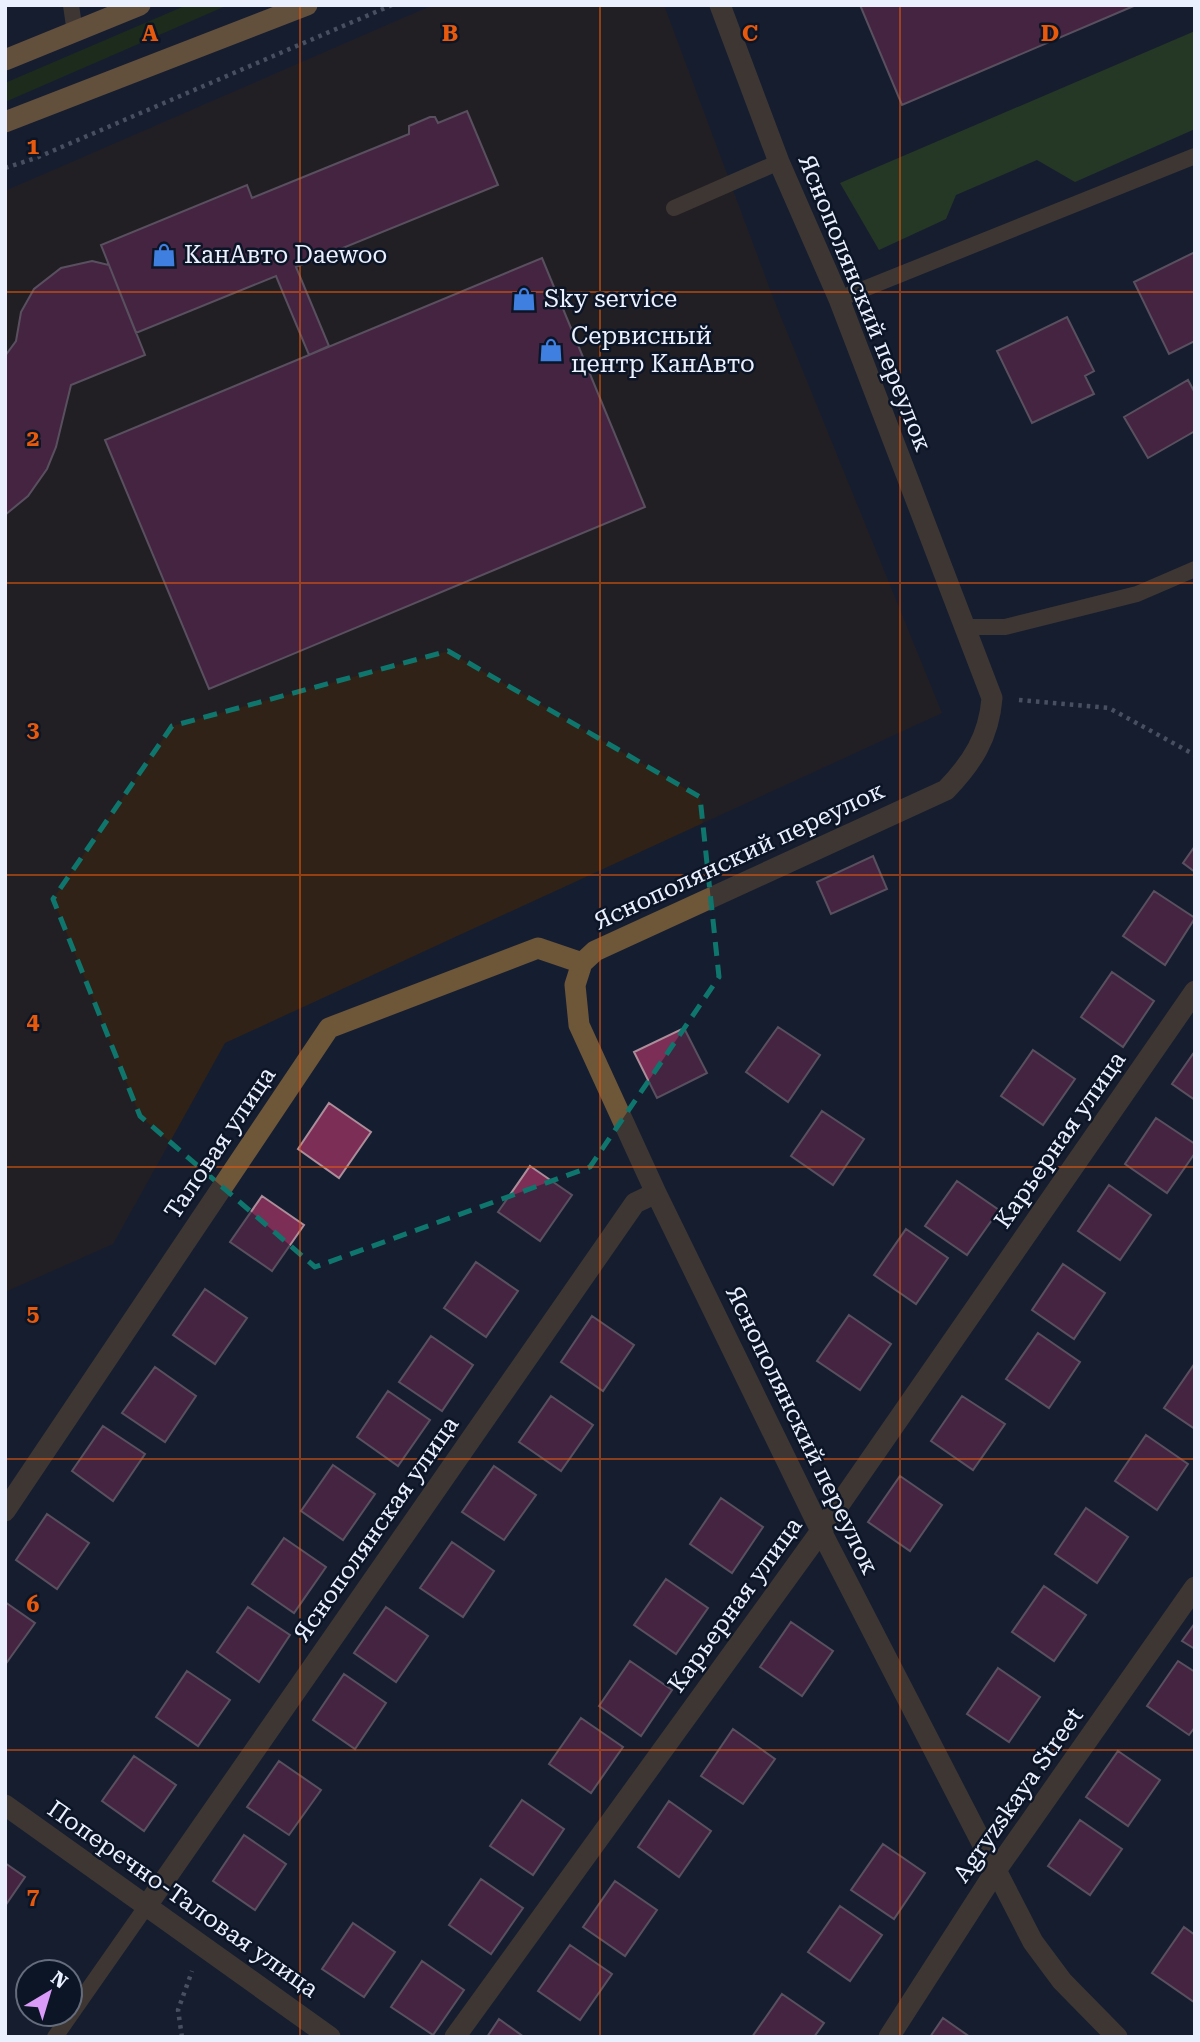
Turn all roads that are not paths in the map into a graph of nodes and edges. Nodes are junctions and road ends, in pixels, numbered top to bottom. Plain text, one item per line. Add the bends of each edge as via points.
1 (71, 5) edge
2 (140, 5) edge
3 (307, 5) edge
4 (720, 5) edge
5 (75, 33) junction
6 (5, 60) edge
7 (5, 122) edge
8 (1195, 156) edge
9 (779, 162) junction
10 (674, 208) dead end
11 (839, 299) junction
12 (1195, 569) edge
13 (965, 627) junction
14 (582, 963) junction
15 (1195, 991) edge
16 (656, 1193) junction
17 (5, 1511) edge
18 (821, 1531) junction
19 (1195, 1587) edge
20 (5, 1805) edge
21 (998, 1869) junction
22 (148, 1904) junction
23 (55, 2037) edge
24 (330, 2037) edge
25 (455, 2037) edge
26 (889, 2037) edge
27 (1117, 2037) edge

1 - 5 lane
2 - 5 main road
3 - 7 main road
4 - 9 street, Яснополянский переулок
5 - 6 main road
8 - 11 lane
9 - 10 lane
9 - 11 street, Яснополянский переулок
11 - 13 street, Яснополянский переулок
12 - 13 lane via 1137,594 1005,627
13 - 14 street, Яснополянский переулок via 992,698 990,718 968,768 946,790 595,951
14 - 16 street, Яснополянский переулок via 575,985 579,1025
14 - 17 street, Таловая улица via 538,948 329,1028
15 - 18 street, Карьерная улица
16 - 18 street, Яснополянский переулок
16 - 22 street, Яснополянская улица via 635,1203
18 - 21 street, Яснополянский переулок
18 - 25 street, Карьерная улица
19 - 21 street, Agryzskaya Street
20 - 22 street, Поперечно-Таловая улица
21 - 26 street, Agryzskaya Street
21 - 27 street, Яснополянский переулок via 1033,1942 1062,1981
22 - 23 lane
22 - 24 street, Поперечно-Таловая улица

